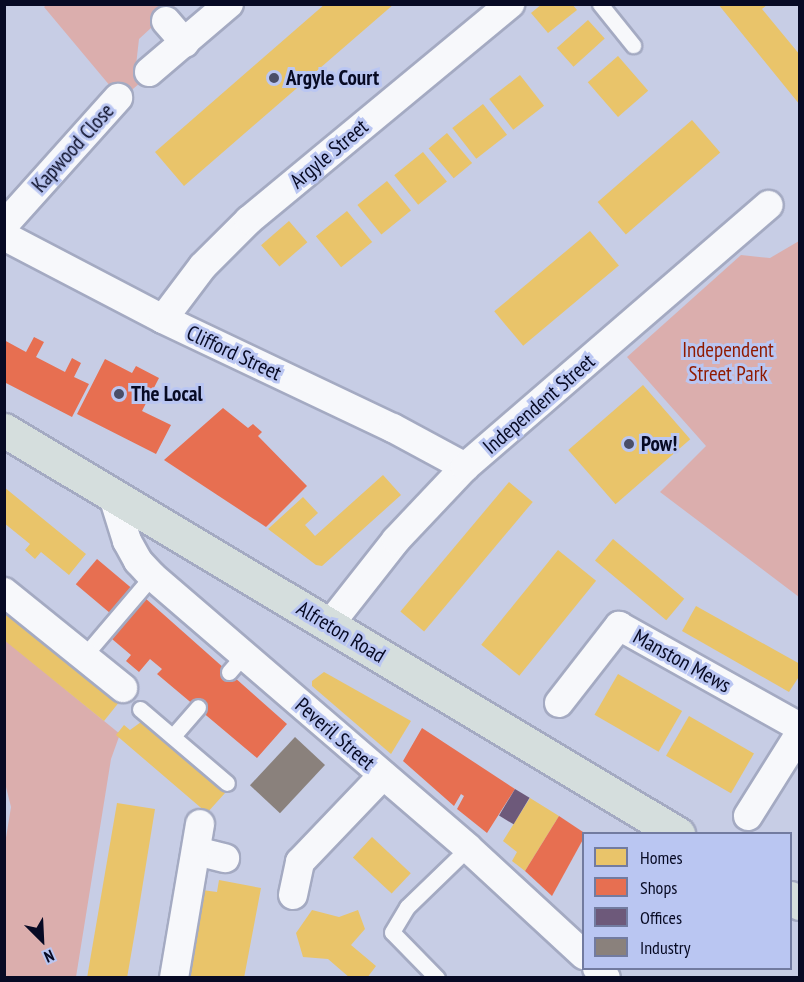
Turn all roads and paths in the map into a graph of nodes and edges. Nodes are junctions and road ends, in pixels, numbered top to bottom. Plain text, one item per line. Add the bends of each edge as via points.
1 (229, 4) edge
2 (510, 4) edge
3 (600, 4) edge
4 (166, 21) dead end
5 (185, 43) junction
6 (633, 45) dead end
7 (149, 72) dead end
8 (118, 98) dead end
9 (769, 205) dead end
10 (4, 225) edge
11 (4, 236) edge
12 (164, 319) junction
13 (4, 430) edge
14 (465, 467) junction
15 (113, 496) junction
16 (152, 576) junction
17 (4, 592) edge
18 (330, 624) junction
19 (84, 656) junction
20 (132, 698) joint
21 (559, 703) dead end
22 (198, 707) dead end
23 (800, 727) edge
24 (800, 733) edge
25 (173, 736) junction
26 (383, 775) junction
27 (227, 783) dead end
28 (748, 816) dead end
29 (675, 832) edge
30 (468, 848) junction
31 (225, 858) dead end
32 (293, 895) dead end
33 (582, 953) edge
34 (174, 978) edge
35 (437, 978) edge

1 - 5 street
2 - 12 street, Argyle Street via 249,220 203,266
3 - 6 lane
4 - 5 street
5 - 7 street
8 - 10 street, Kapwood Close
9 - 14 street, Independent Street
11 - 12 street, Clifford Street
12 - 14 street, Clifford Street via 393,428
13 - 15 main road, Alfreton Road
14 - 18 street, Independent Street via 410,524
15 - 16 street, Peveril Street via 127,541
15 - 18 main road, Alfreton Road
16 - 19 lane
16 - 26 street, Peveril Street via 236,664
17 - 19 street
18 - 29 main road, Alfreton Road
19 - 20 street
20 - 25 lane
21 - 23 street, Manston Mews via 619,626
22 - 25 lane
24 - 28 street
25 - 27 lane
26 - 30 street, Peveril Street
26 - 32 street via 300,862
30 - 33 street, Peveril Street
30 - 35 lane via 407,907 392,932
31 - 34 street via 198,837

